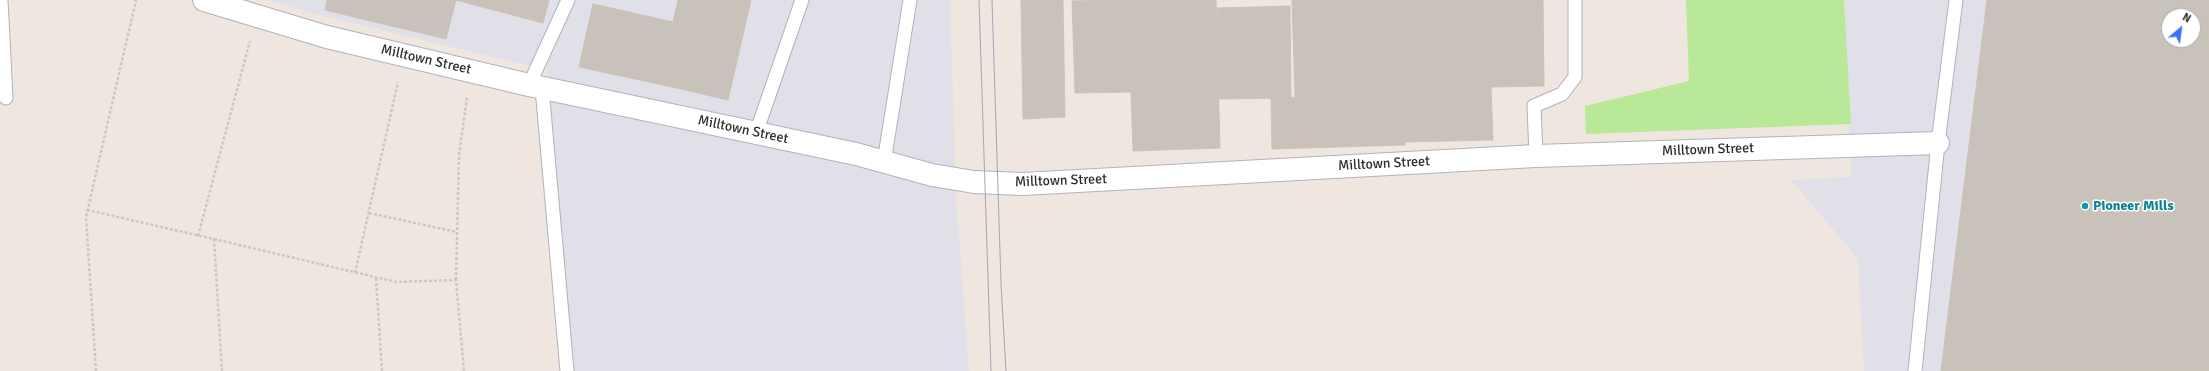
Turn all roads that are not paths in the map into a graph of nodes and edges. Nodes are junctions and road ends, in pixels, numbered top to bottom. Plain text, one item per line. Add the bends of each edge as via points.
1 (1, 0) edge
2 (204, 0) edge
3 (568, 0) edge
4 (802, 0) edge
5 (910, 0) edge
6 (1575, 0) edge
7 (1956, 0) edge
8 (536, 86) junction
9 (6, 98) dead end
10 (756, 133) junction
11 (1938, 143) junction
12 (1536, 156) junction
13 (884, 162) junction
14 (567, 371) edge
15 (1915, 371) edge

1 - 9 lane
2 - 8 street, Milltown Street via 327,37
3 - 8 lane
4 - 10 lane
5 - 13 lane
6 - 12 lane via 1575,77 1562,94 1534,106
7 - 11 lane
8 - 10 street, Milltown Street
8 - 14 lane
10 - 13 street, Milltown Street
11 - 12 street, Milltown Street
11 - 15 lane
12 - 13 street, Milltown Street via 1023,184 974,182 932,175

